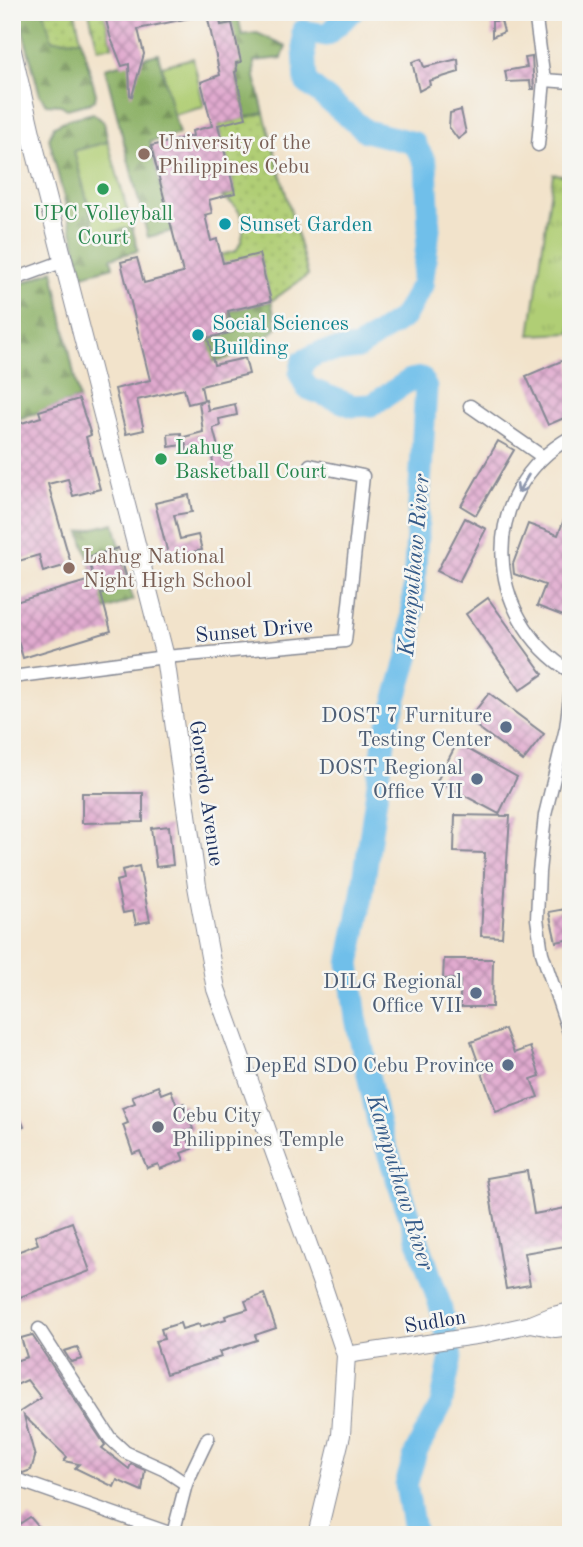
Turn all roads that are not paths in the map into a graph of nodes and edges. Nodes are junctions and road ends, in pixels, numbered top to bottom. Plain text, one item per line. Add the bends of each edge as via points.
1 (535, 12) edge
2 (12, 51) edge
3 (544, 80) junction
4 (571, 82) edge
5 (538, 145) dead end
6 (64, 261) junction
7 (12, 280) edge
8 (470, 406) dead end
9 (571, 437) edge
10 (543, 457) junction
11 (310, 465) dead end
12 (166, 657) junction
13 (571, 672) edge
14 (12, 677) edge
15 (571, 689) edge
16 (568, 726) edge
17 (565, 752) edge
18 (571, 1038) edge
19 (571, 1311) edge
20 (531, 1324) junction
21 (571, 1327) edge
22 (39, 1329) dead end
23 (346, 1355) junction
24 (208, 1438) dead end
25 (12, 1478) edge
26 (186, 1484) junction
27 (174, 1534) edge
28 (317, 1535) edge

1 - 3 street
2 - 6 main road, Gorordo Avenue
3 - 4 street
3 - 5 street
6 - 7 street
6 - 12 main road, Gorordo Avenue
8 - 10 street
9 - 10 street
10 -> 13 street via 512,504 503,535 503,568 510,600 525,629 546,654
11 - 12 street, Sunset Drive via 363,476 345,641
12 - 14 street, Sunset Drive
12 - 23 main road, Gorordo Avenue via 216,989
15 - 16 street
16 - 17 street
17 - 18 street via 545,815 537,919 542,953
19 - 20 street, Sudlon
20 - 21 street, Sudlon
20 - 23 street, Sudlon
22 - 26 street via 110,1438 125,1452
23 - 28 main road, Gorordo Avenue via 341,1435
24 - 26 street
25 - 27 street
26 - 27 street

